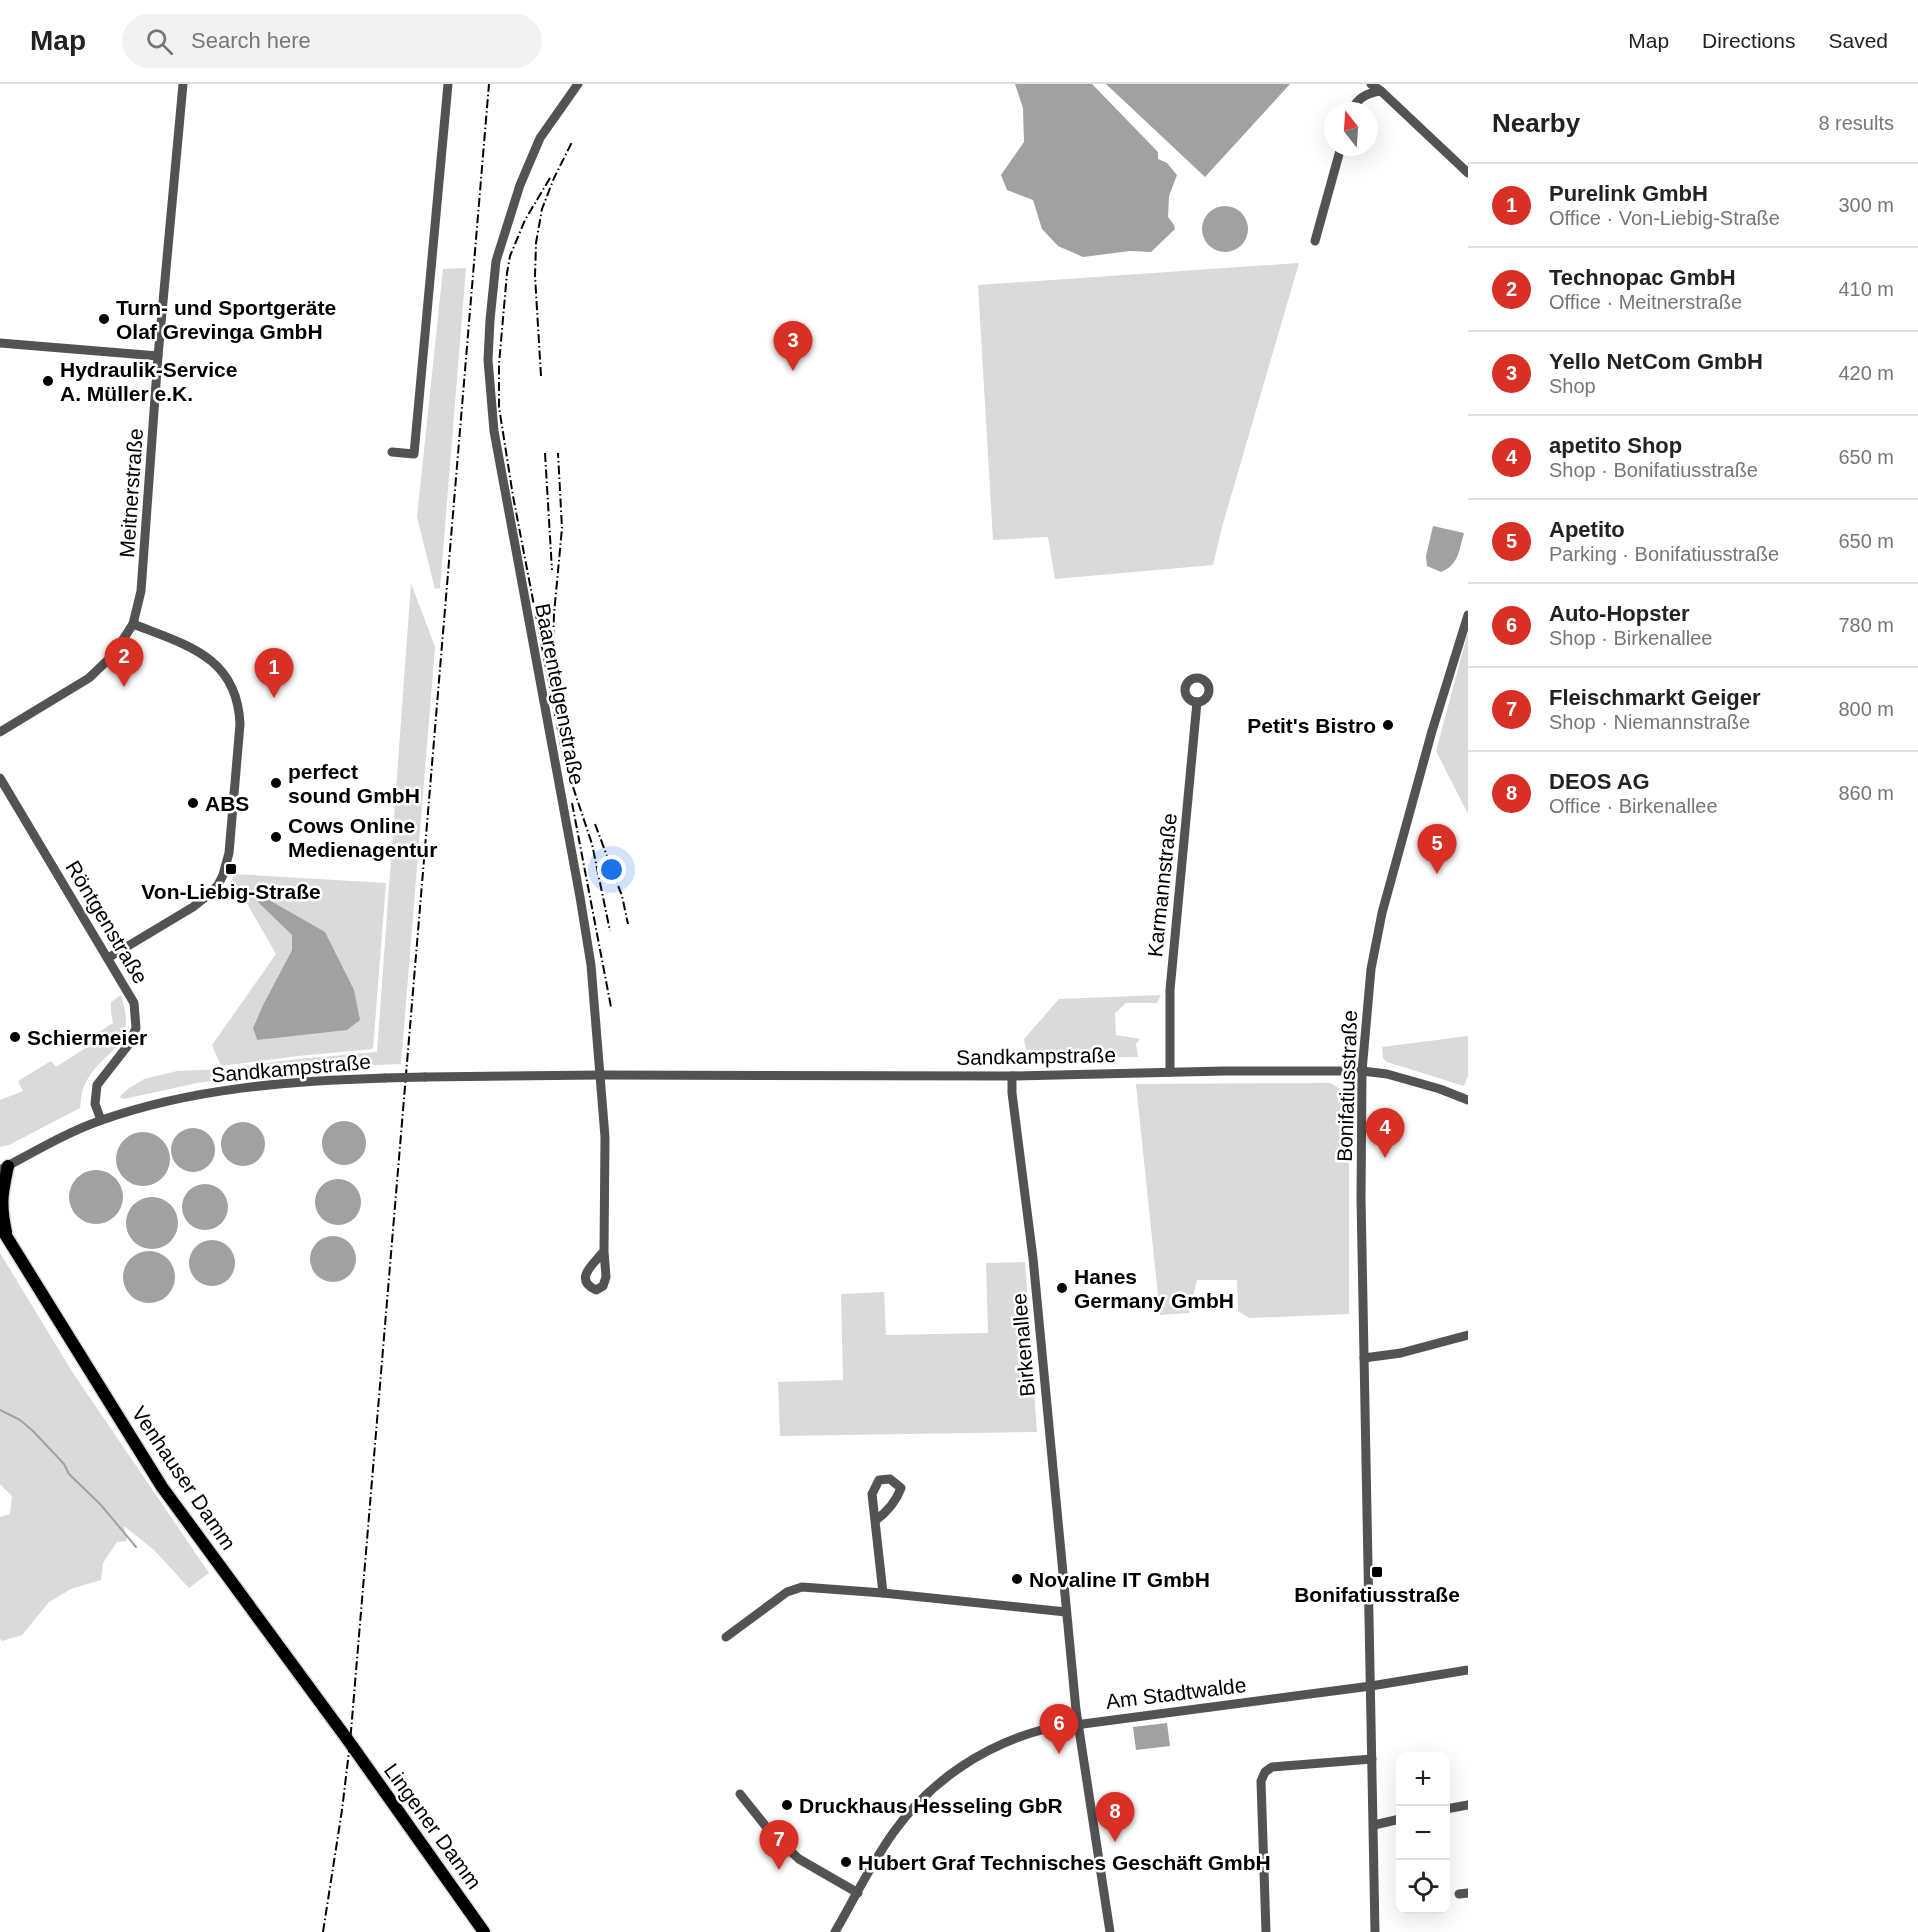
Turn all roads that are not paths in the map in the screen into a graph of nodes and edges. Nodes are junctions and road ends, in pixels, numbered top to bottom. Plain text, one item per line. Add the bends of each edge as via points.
1 (183, 84) edge
2 (448, 84) edge
3 (578, 84) edge
4 (1371, 84) edge
5 (1381, 91) junction
6 (1356, 102) edge
7 (1339, 156) edge
8 (1468, 173) edge
9 (1315, 242) dead end
10 (0, 343) edge
11 (158, 356) junction
12 (392, 452) dead end
13 (1468, 615) edge
14 (133, 624) junction
15 (1197, 702) dead end
16 (0, 732) edge
17 (0, 778) edge
18 (108, 958) junction
19 (1362, 1071) junction
20 (1170, 1072) junction
21 (600, 1076) junction
22 (1012, 1076) junction
23 (1468, 1100) edge
24 (101, 1120) junction
25 (4, 1168) edge
26 (0, 1226) edge
27 (604, 1251) dead end
28 (19, 1257) junction
29 (1468, 1335) edge
30 (1364, 1358) junction
31 (875, 1521) dead end
32 (883, 1593) junction
33 (1066, 1612) junction
34 (726, 1637) dead end
35 (1468, 1671) edge
36 (1371, 1686) junction
37 (1078, 1724) junction
38 (350, 1743) joint
39 (1372, 1759) junction
40 (740, 1794) dead end
41 (1468, 1804) edge
42 (1450, 1808) edge
43 (1396, 1820) edge
44 (1374, 1825) junction
45 (858, 1893) junction
46 (484, 1932) edge
47 (835, 1932) edge
48 (1110, 1932) edge
49 (1266, 1932) edge
50 (1375, 1932) edge

1 - 11 street, Meitnerstraße
2 - 12 street via 414,454
3 - 21 street, Baarentelgenstraße via 540,138 520,185 496,261 488,380 591,965
4 - 5 street
5 - 6 street via 1370,92
5 - 8 street
7 - 9 street
10 - 11 street
11 - 14 street, Meitnerstraße via 141,591
13 - 19 street, Bonifatiusstraße via 1382,913 1371,969
14 - 16 street, Meitnerstraße via 113,654 89,678
14 - 18 street via 197,650 223,671 232,687 240,724 229,853 218,885 193,907
15 - 20 street, Karmannstraße via 1170,990
17 - 18 street, Röntgenstraße
18 - 24 street, Röntgenstraße via 134,1004 136,1028 129,1044 97,1085 95,1104
19 - 20 street, Sandkampstraße
19 - 23 street, Sandkampstraße via 1387,1074
19 - 30 street, Bonifatiusstraße
20 - 22 street, Sandkampstraße
21 - 22 street, Sandkampstraße
21 - 24 street, Sandkampstraße, bridge via 298,1082 224,1089
21 - 27 street via 605,1137
22 - 33 street, Birkenallee
24 - 25 street, Sandkampstraße
25 - 28 main road via 1,1213
26 - 28 main road, Venhauser Damm
28 - 38 main road, Venhauser Damm via 162,1487
29 - 30 street via 1401,1353
30 - 36 street, Bonifatiusstraße
31 - 32 street
32 - 33 street
32 - 34 street via 802,1587 787,1592
33 - 37 street, Birkenallee
35 - 36 street, Am Stadtwalde
36 - 37 street, Am Stadtwalde
36 - 39 street, Bonifatiusstraße
37 - 45 street, Am Stadtwalde via 1024,1735 963,1765 910,1811
37 - 48 street, Birkenallee
38 - 46 main road, Lingener Damm
39 - 44 street, Bonifatiusstraße
39 - 49 street via 1272,1767 1264,1772 1261,1781
40 - 45 street via 772,1834 799,1859
41 - 42 street
43 - 44 street
44 - 50 street, Bonifatiusstraße
45 - 47 street, Am Stadtwalde

